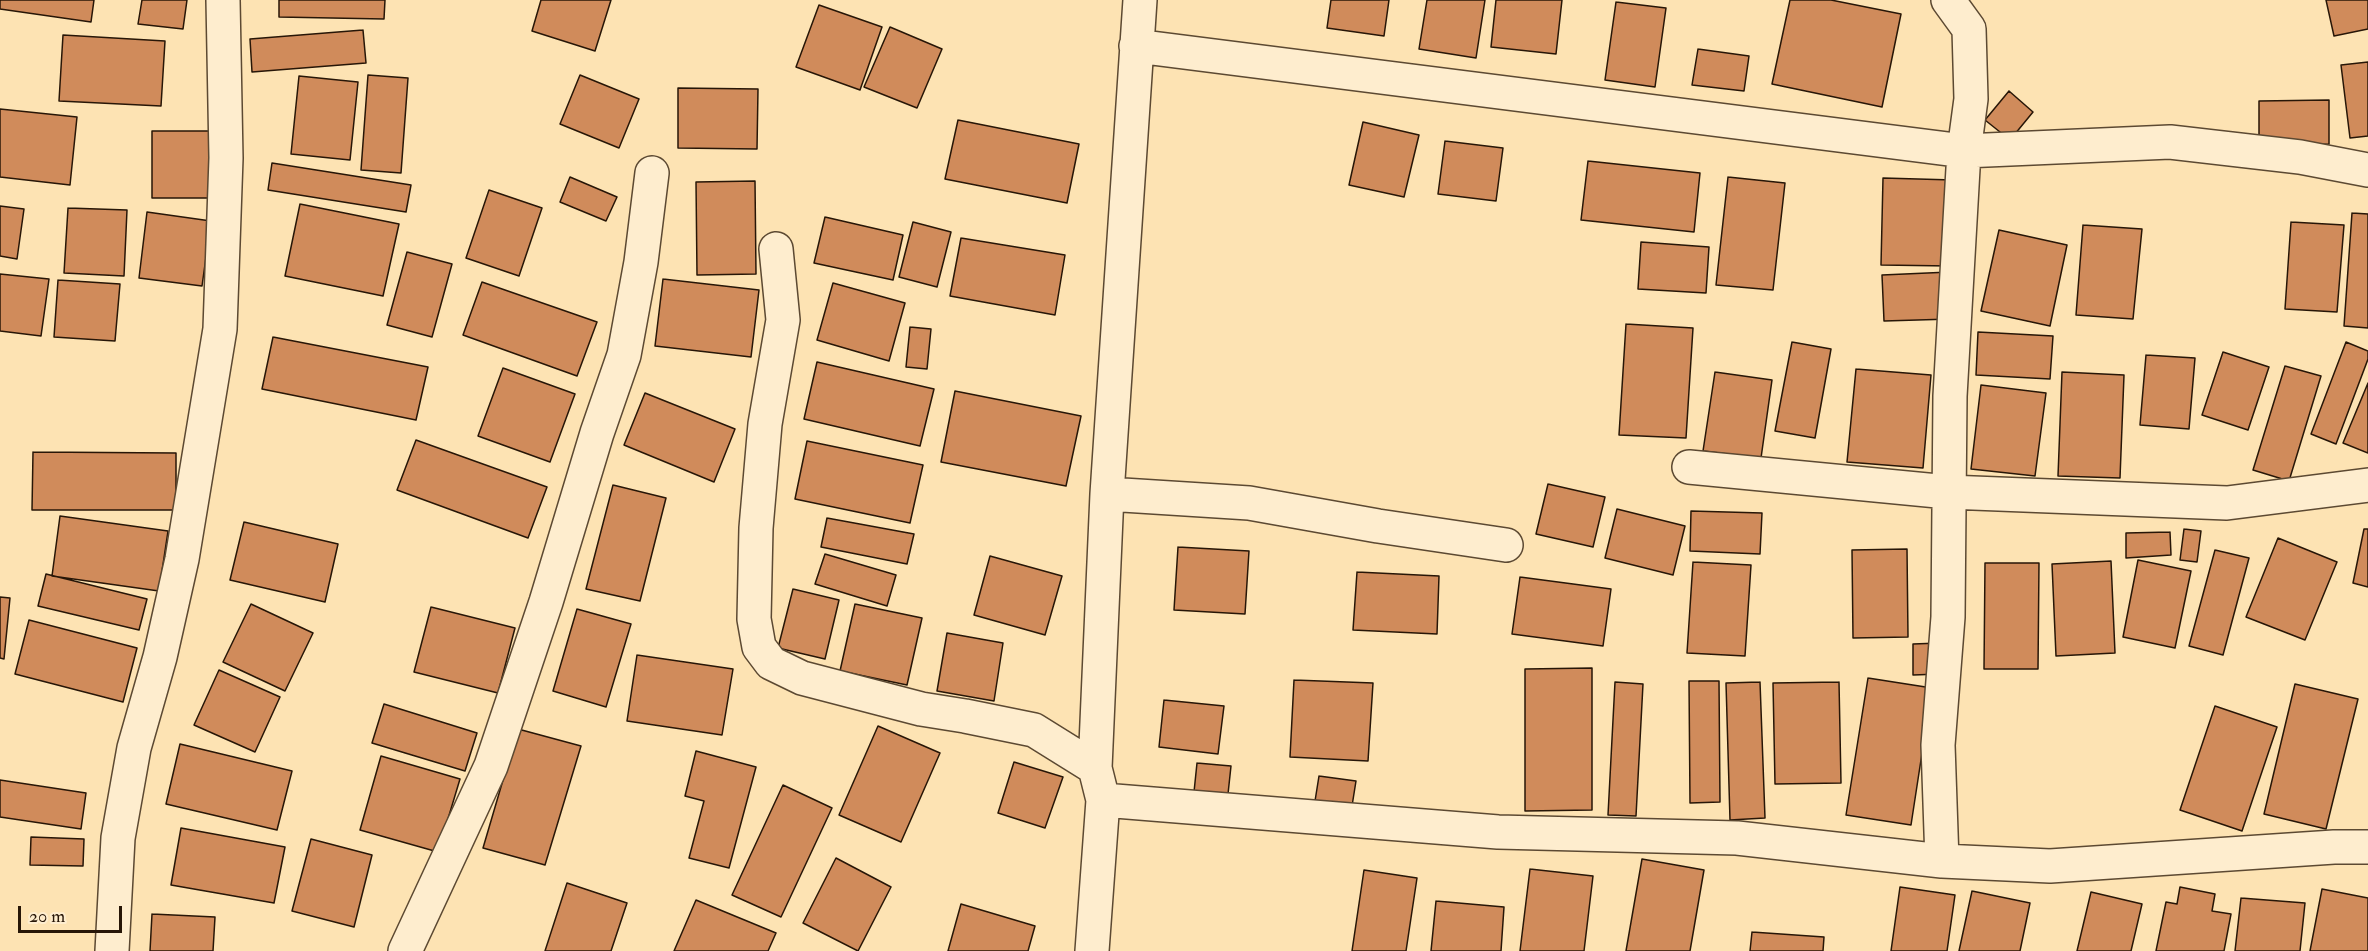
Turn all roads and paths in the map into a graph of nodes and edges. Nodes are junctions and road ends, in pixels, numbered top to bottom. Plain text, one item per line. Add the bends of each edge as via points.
1 (223, 0) edge
2 (1140, 0) edge
3 (1948, 0) edge
4 (1136, 46) junction
5 (1964, 151) junction
6 (2368, 171) edge
7 (652, 173) dead end
8 (776, 249) dead end
9 (1689, 467) dead end
10 (2368, 485) edge
11 (1948, 492) junction
12 (1107, 494) junction
13 (1506, 544) dead end
14 (1095, 768) junction
15 (1102, 800) junction
16 (2368, 847) edge
17 (1942, 861) junction
18 (112, 951) edge
19 (405, 951) edge
20 (1092, 951) edge

1 - 18 street via 226,158 220,329 182,559 134,748 118,838
2 - 4 street
3 - 5 street via 1969,29 1971,99
4 - 5 street
4 - 12 street
5 - 6 street via 2170,142 2300,157
5 - 11 street
7 - 19 street via 624,356 546,602 491,766
8 - 14 street via 783,320 765,424 756,528 754,619 759,647 771,663 802,678 921,709 1034,730
9 - 11 street
10 - 11 street via 2227,503
11 - 17 street via 1948,617 1938,745
12 - 13 street via 1249,503
12 - 14 street
14 - 15 street
15 - 17 street via 1498,832 1737,838
15 - 20 street
16 - 17 street via 2050,866

